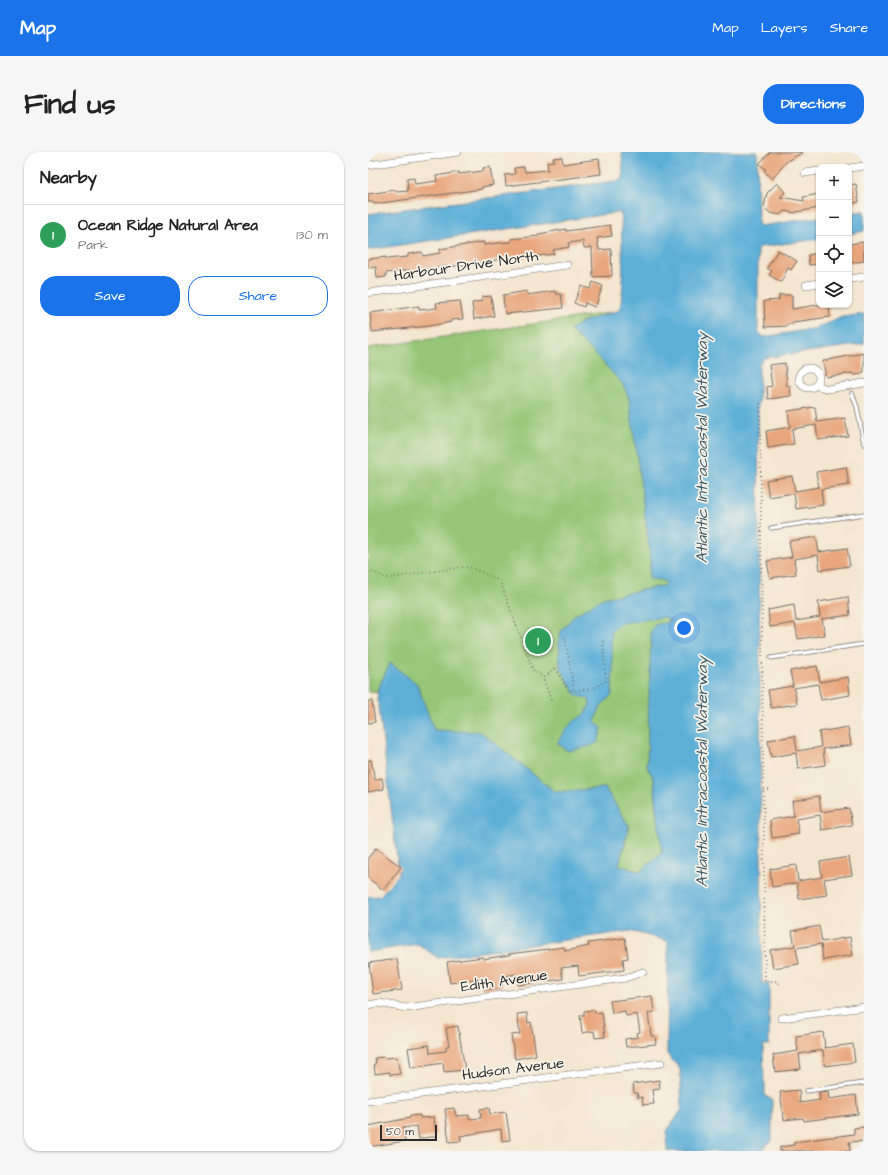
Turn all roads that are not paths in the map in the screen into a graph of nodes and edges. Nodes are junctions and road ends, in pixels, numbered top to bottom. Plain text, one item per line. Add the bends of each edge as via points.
1 (458, 152) edge
2 (368, 165) edge
3 (864, 166) edge
4 (852, 168) edge
5 (816, 171) edge
6 (804, 173) dead end
7 (567, 265) dead end
8 (864, 277) edge
9 (852, 279) edge
10 (816, 283) edge
11 (806, 285) dead end
12 (368, 293) edge
13 (864, 383) edge
14 (816, 385) dead end
15 (852, 393) dead end
16 (864, 444) edge
17 (864, 514) edge
18 (771, 528) dead end
19 (864, 644) edge
20 (771, 658) dead end
21 (643, 972) dead end
22 (368, 1005) edge
23 (864, 1007) edge
24 (781, 1018) dead end
25 (661, 1063) dead end
26 (864, 1083) edge
27 (806, 1091) dead end
28 (368, 1101) edge

1 - 2 street
3 - 4 street
5 - 6 street
7 - 12 street, Harbour Drive North
8 - 9 street
10 - 11 street
13 - 14 street via 828,388
15 - 16 lane
17 - 18 lane
19 - 20 lane
21 - 22 street, Edith Avenue via 625,978 406,1008 379,1003
23 - 24 street
25 - 28 street, Hudson Avenue
26 - 27 lane

